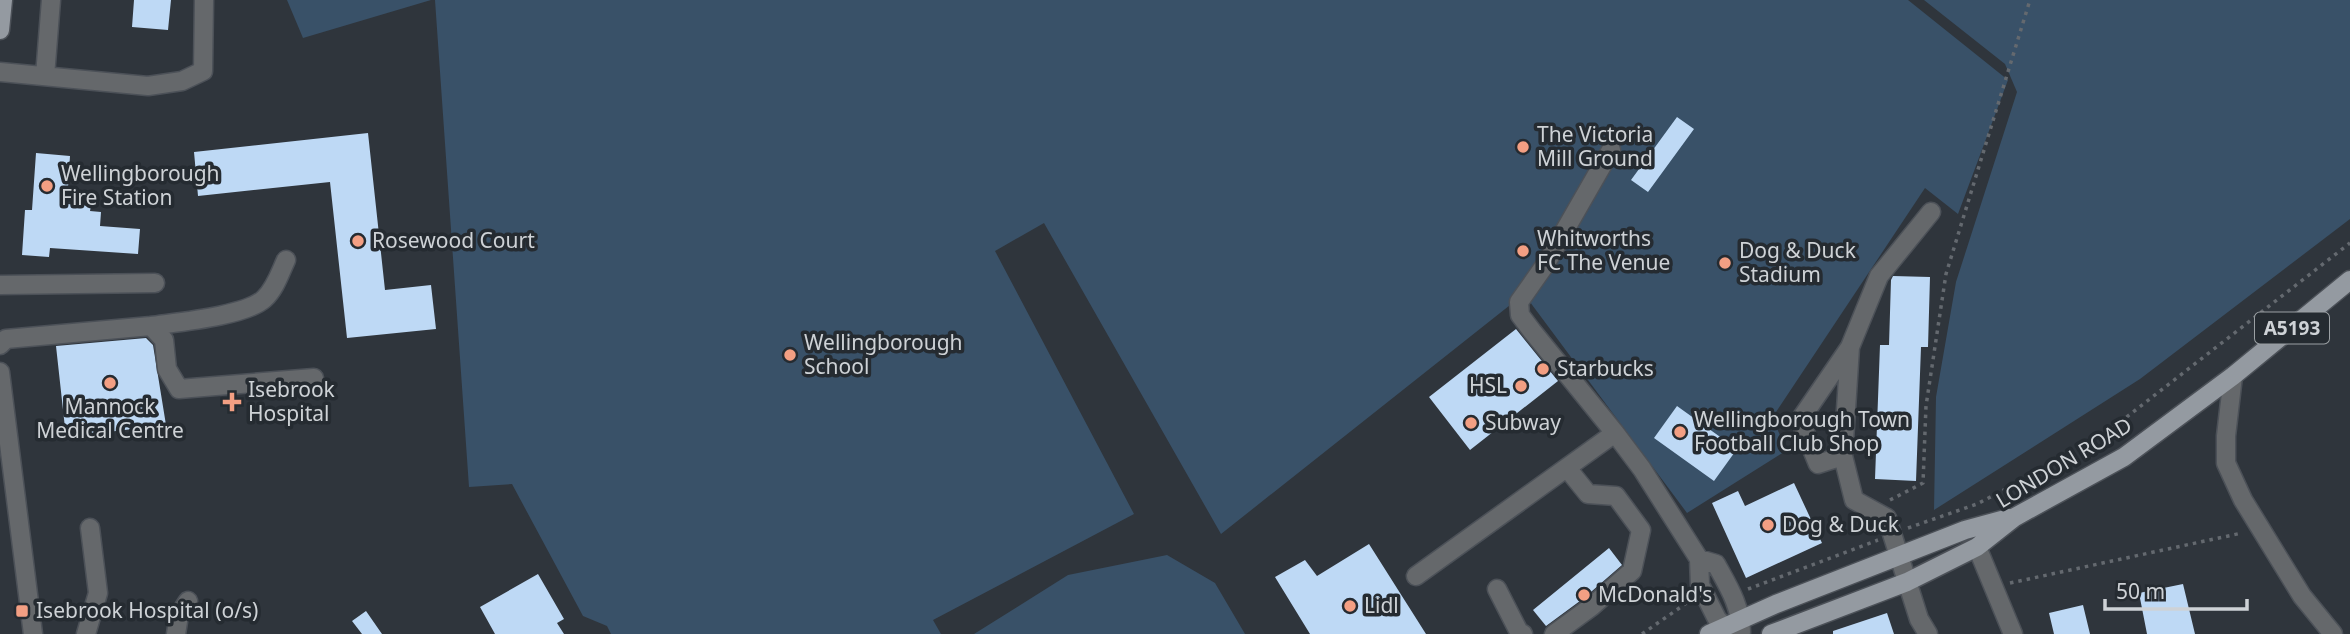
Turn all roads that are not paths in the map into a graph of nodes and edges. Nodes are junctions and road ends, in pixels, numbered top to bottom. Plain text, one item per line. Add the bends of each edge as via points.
1 (3, 0) edge
2 (51, 0) edge
3 (204, 0) edge
4 (0, 30) edge
5 (0, 72) edge
6 (45, 76) junction
7 (1611, 150) dead end
8 (1931, 212) dead end
9 (286, 260) dead end
10 (2350, 280) edge
11 (155, 283) dead end
12 (0, 285) edge
13 (151, 327) junction
14 (0, 345) edge
15 (1850, 347) junction
16 (0, 372) edge
17 (2234, 376) junction
18 (314, 378) dead end
19 (1615, 433) junction
20 (1843, 456) junction
21 (1567, 468) junction
22 (2015, 517) junction
23 (90, 528) dead end
24 (1977, 547) junction
25 (1900, 557) junction
26 (1699, 559) junction
27 (1416, 576) dead end
28 (1907, 582) junction
29 (1497, 589) dead end
30 (188, 601) dead end
31 (1729, 630) edge
32 (33, 634) edge
33 (86, 634) edge
34 (176, 634) edge
35 (1523, 634) edge
36 (1554, 634) edge
37 (1771, 634) edge
38 (1928, 634) edge
39 (2013, 634) edge
40 (2333, 634) edge

1 - 4 main road
2 - 6 lane
3 - 6 lane via 202,71 182,81 148,86
5 - 6 lane
7 - 19 lane via 1519,302 1520,315
8 - 15 lane via 1879,276
9 - 13 lane via 264,299 246,310
10 - 17 main road, LONDON ROAD / A5193
11 - 12 lane
13 - 14 lane via 6,339
13 - 18 lane via 164,340 167,369 179,389
15 - 20 lane
15 - 20 lane via 1800,420 1818,464
16 - 32 lane
17 - 22 main road, LONDON ROAD / A5193 via 2124,457
17 - 40 lane via 2226,463 2243,500 2302,596
19 - 21 lane
19 - 26 lane
20 - 25 lane via 1854,500 1887,518
21 - 27 lane
21 - 36 lane via 1588,494 1616,496 1641,530 1632,571
22 - 24 main road, LONDON ROAD / A5193
22 - 25 main road via 1965,530
23 - 33 lane via 98,593
24 - 28 main road, LONDON ROAD / A5193
24 - 39 lane
25 - 28 lane
25 - 31 main road
26 - 31 lane via 1700,585 1717,619
26 - 31 lane via 1716,564 1734,596
28 - 37 main road, LONDON ROAD / A5193
28 - 38 lane
29 - 35 lane
30 - 34 lane via 179,615

